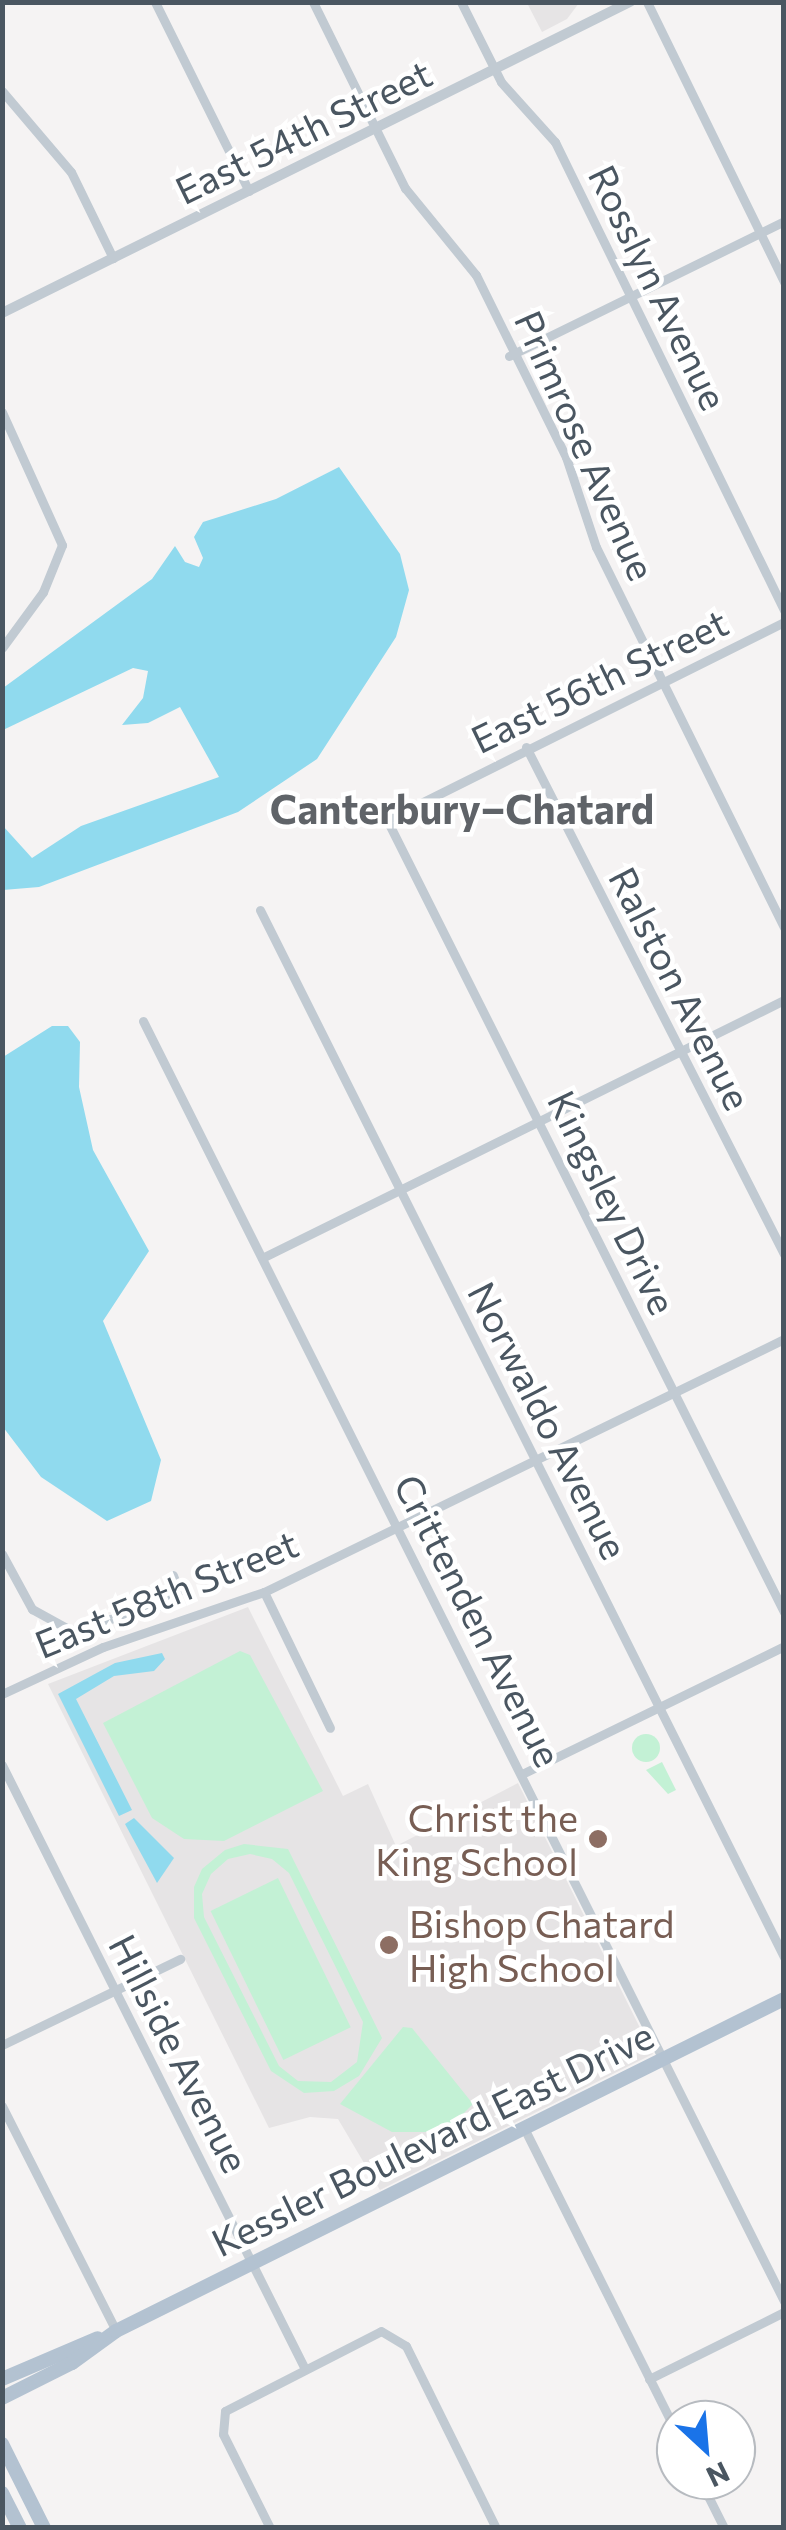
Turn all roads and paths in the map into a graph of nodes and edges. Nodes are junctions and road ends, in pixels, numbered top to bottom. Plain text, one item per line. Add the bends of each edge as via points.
1 (155, 2) edge
2 (313, 2) edge
3 (462, 2) edge
4 (630, 2) edge
5 (646, 2) edge
6 (494, 69) junction
7 (2, 91) edge
8 (375, 128) junction
9 (249, 191) junction
10 (784, 221) edge
11 (759, 233) junction
12 (113, 258) junction
13 (784, 282) edge
14 (630, 296) junction
15 (2, 313) edge
16 (512, 354) junction
17 (2, 412) edge
18 (784, 610) edge
19 (784, 622) edge
20 (2, 648) edge
21 (662, 681) junction
22 (526, 748) junction
23 (387, 820) joint
24 (260, 910) dead end
25 (784, 926) edge
26 (784, 1000) edge
27 (143, 1022) dead end
28 (678, 1052) junction
29 (539, 1121) junction
30 (400, 1190) junction
31 (784, 1254) edge
32 (262, 1258) junction
33 (784, 1339) edge
34 (672, 1390) junction
35 (536, 1460) junction
36 (396, 1526) junction
37 (2, 1554) edge
38 (173, 1575) dead end
39 (264, 1592) junction
40 (784, 1612) edge
41 (95, 1626) junction
42 (784, 1646) edge
43 (103, 1647) junction
44 (2, 1694) edge
45 (659, 1708) junction
46 (330, 1728) dead end
47 (2, 1765) edge
48 (524, 1772) junction
49 (784, 1957) edge
50 (180, 1960) dead end
51 (115, 1990) junction
52 (784, 1999) edge
53 (2, 2045) edge
54 (665, 2058) junction
55 (2, 2106) edge
56 (524, 2128) junction
57 (252, 2263) junction
58 (784, 2301) edge
59 (784, 2312) edge
60 (112, 2333) junction
61 (304, 2367) junction
62 (2, 2379) edge
63 (650, 2379) junction
64 (2, 2398) edge
65 (660, 2400) edge
66 (2, 2444) edge
67 (2, 2493) edge
68 (710, 2500) edge
69 (20, 2528) edge
70 (44, 2528) edge
71 (270, 2528) edge
72 (496, 2528) edge
73 (724, 2528) edge

1 - 9 street
2 - 8 street, Primrose Avenue
3 - 6 street, Rosslyn Avenue
4 - 6 street, East 54th Street
5 - 11 street
6 - 8 street, East 54th Street
6 - 14 street, Rosslyn Avenue via 552,136
7 - 12 street via 60,156
8 - 9 street, East 54th Street
8 - 16 street, Primrose Avenue via 408,192 469,262
9 - 12 street, East 54th Street
10 - 11 street
11 - 13 street
11 - 14 street
12 - 15 street, East 54th Street
14 - 16 street
14 - 18 street, Rosslyn Avenue
16 - 21 street, Primrose Avenue via 566,457 596,548
17 - 20 street via 62,538 43,592
19 - 21 street, East 56th Street
21 - 22 street, East 56th Street
21 - 25 street, Primrose Avenue
22 - 23 street, East 56th Street
22 - 28 street, Ralston Avenue
23 - 29 street, Kingsley Drive
24 - 30 street, Norwaldo Avenue
26 - 28 street
27 - 32 street, Crittenden Avenue
28 - 29 street
28 - 31 street, Ralston Avenue
29 - 30 street
29 - 34 street, Kingsley Drive
30 - 32 street
30 - 35 street, Norwaldo Avenue
32 - 36 street, Crittenden Avenue
33 - 34 street, East 58th Street
34 - 35 street, East 58th Street
34 - 40 street, Kingsley Drive
35 - 36 street, East 58th Street
35 - 45 street, Norwaldo Avenue
36 - 39 street, East 58th Street
36 - 48 street, Crittenden Avenue
37 - 41 street via 39,1616 70,1630
38 - 41 street via 179,1590 165,1604
39 - 43 street, East 58th Street
39 - 46 street
41 - 43 street
42 - 45 street
43 - 44 street, East 58th Street
45 - 48 street
45 - 49 street, Norwaldo Avenue
47 - 51 street, Hillside Avenue
48 - 54 street, Crittenden Avenue
50 - 51 street
51 - 53 street
51 - 57 street, Hillside Avenue
52 - 54 main road, Kessler Boulevard East Drive
54 - 56 main road, Kessler Boulevard East Drive
54 - 58 street, Crittenden Avenue
55 - 60 street
56 - 57 main road, Kessler Boulevard East Drive
56 - 63 street
57 - 60 main road, Kessler Boulevard East Drive
57 - 61 street, Hillside Avenue
59 - 63 street
60 - 62 main road, Kessler Boulevard East Drive
60 - 64 main road, Kessler Boulevard East Drive via 72,2363
61 - 71 street via 232,2403 223,2415 223,2434
61 - 72 street via 376,2332 392,2334 406,2346
63 - 65 street
66 - 70 main road
67 - 69 main road
68 - 73 street

